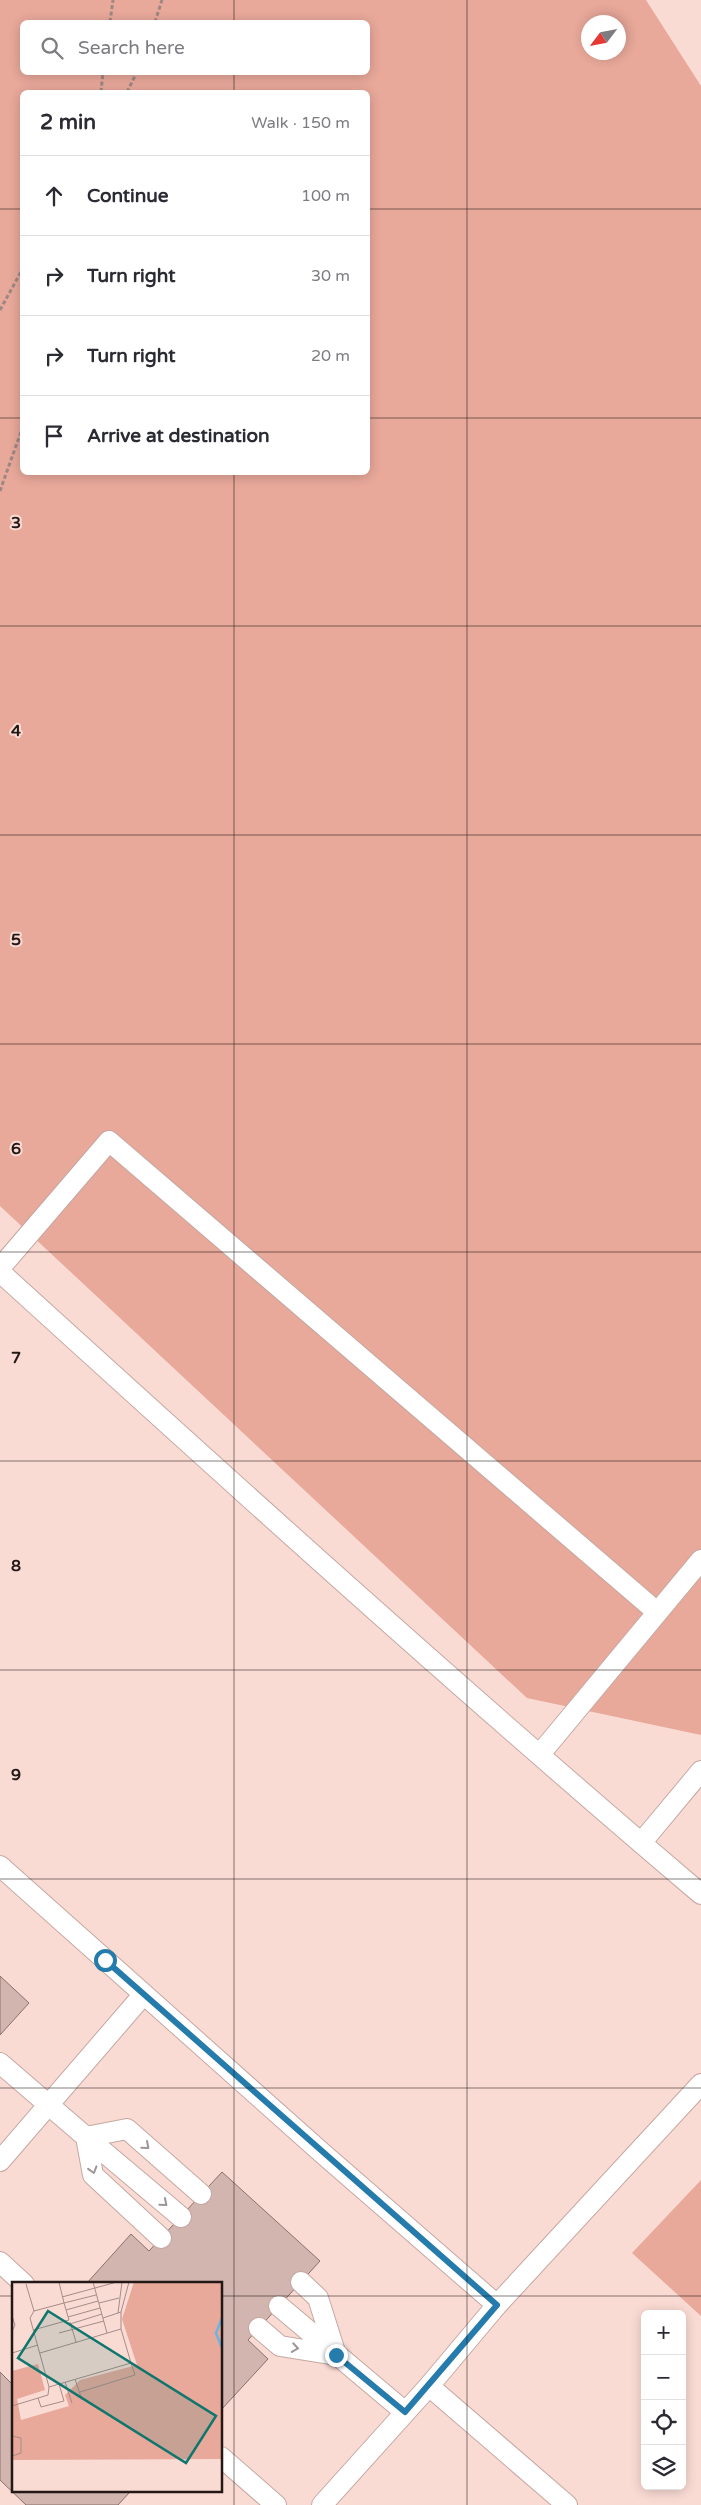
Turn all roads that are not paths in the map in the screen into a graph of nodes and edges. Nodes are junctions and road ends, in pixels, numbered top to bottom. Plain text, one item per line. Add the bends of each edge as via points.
1 (0, 1268) edge
2 (0, 1272) edge
3 (701, 1560) edge
4 (657, 1612) junction
5 (540, 1754) junction
6 (701, 1771) edge
7 (641, 1843) junction
8 (0, 1866) edge
9 (701, 1894) edge
10 (144, 1994) junction
11 (0, 2063) edge
12 (701, 2084) edge
13 (48, 2105) junction
14 (86, 2137) junction
15 (0, 2161) edge
16 (201, 2194) dead end
17 (181, 2217) dead end
18 (161, 2238) dead end
19 (0, 2262) edge
20 (22, 2282) edge
21 (301, 2282) dead end
22 (497, 2305) junction
23 (279, 2306) dead end
24 (259, 2328) dead end
25 (336, 2355) junction
26 (429, 2386) junction
27 (405, 2412) junction
28 (222, 2458) edge
29 (276, 2505) edge
30 (322, 2505) edge
31 (567, 2505) edge

1 - 4 lane via 109,1141
2 - 5 lane
3 - 4 lane
4 - 5 lane
5 - 7 lane
6 - 7 lane
7 - 9 lane
8 - 10 lane
10 - 13 lane
10 - 22 lane
11 - 13 lane
12 - 22 lane
13 - 14 lane
13 - 15 lane
14 -> 16 lane via 127,2129
14 -> 17 lane
14 -> 18 lane via 93,2175
19 - 20 lane
21 - 25 lane via 318,2298
22 - 26 lane
23 - 25 lane
24 -> 25 lane via 280,2346
25 - 27 lane
26 - 27 lane
26 - 31 lane
27 - 30 lane
28 - 29 lane

